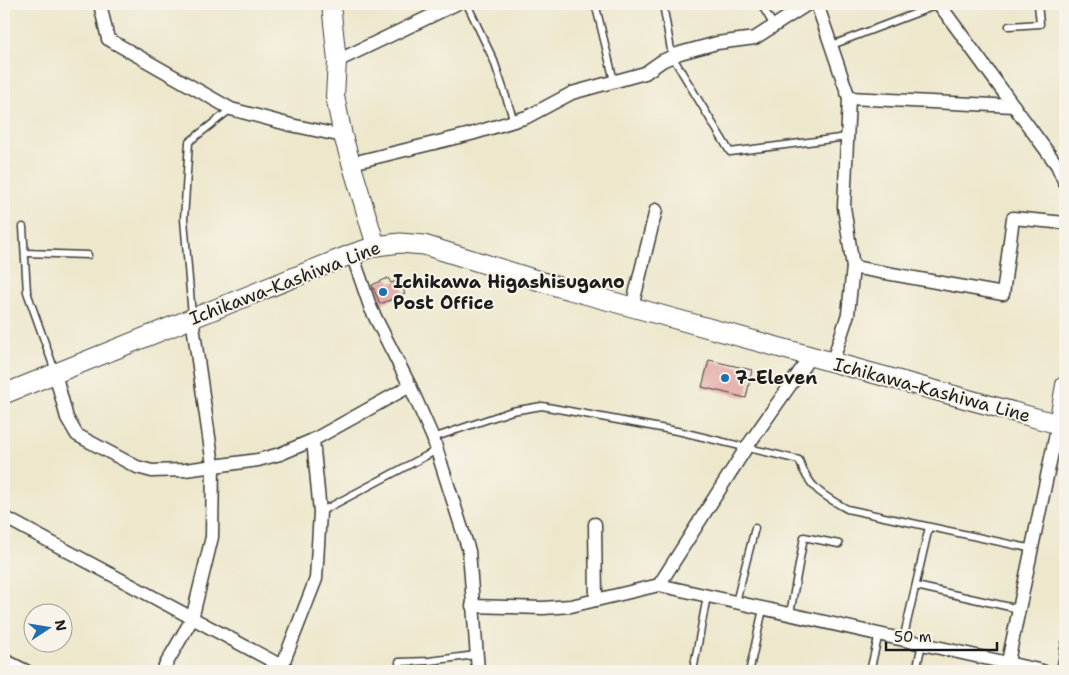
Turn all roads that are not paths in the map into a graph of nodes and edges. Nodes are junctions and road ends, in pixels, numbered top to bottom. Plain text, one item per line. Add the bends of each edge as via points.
1 (100, 4) edge
2 (331, 4) edge
3 (456, 4) edge
4 (467, 4) edge
5 (663, 4) edge
6 (761, 4) edge
7 (808, 4) edge
8 (816, 4) edge
9 (940, 4) edge
10 (1038, 4) edge
11 (596, 7) dead end
12 (774, 26) junction
13 (1009, 26) dead end
14 (832, 45) junction
15 (672, 56) junction
16 (337, 61) junction
17 (614, 81) junction
18 (849, 98) junction
19 (1014, 106) junction
20 (231, 109) junction
21 (514, 121) junction
22 (343, 136) junction
23 (847, 137) junction
24 (352, 163) junction
25 (1065, 183) edge
26 (656, 210) dead end
27 (1065, 224) edge
28 (23, 227) dead end
29 (376, 246) junction
30 (24, 253) junction
31 (352, 254) junction
32 (88, 255) dead end
33 (853, 267) junction
34 (632, 307) junction
35 (192, 318) junction
36 (810, 357) junction
37 (832, 363) junction
38 (55, 373) junction
39 (1065, 385) edge
40 (410, 386) junction
41 (4, 394) edge
42 (1062, 425) edge
43 (313, 440) junction
44 (435, 444) junction
45 (746, 448) junction
46 (213, 466) junction
47 (320, 512) junction
48 (4, 517) edge
49 (595, 524) dead end
50 (929, 527) junction
51 (755, 528) dead end
52 (839, 544) dead end
53 (1033, 549) junction
54 (658, 585) junction
55 (916, 586) junction
56 (707, 596) junction
57 (596, 600) junction
58 (736, 602) junction
59 (472, 606) junction
60 (763, 609) junction
61 (1019, 609) junction
62 (790, 614) junction
63 (192, 620) junction
64 (879, 634) junction
65 (903, 640) junction
66 (1065, 643) edge
67 (922, 644) junction
68 (476, 655) junction
69 (4, 660) edge
70 (1007, 667) edge
71 (750, 668) dead end
72 (285, 670) edge
73 (26, 671) edge
74 (162, 671) edge
75 (400, 671) edge
76 (478, 671) edge
77 (693, 671) edge
78 (870, 671) edge
79 (916, 671) edge
80 (1043, 671) edge
81 (1060, 671) edge

1 - 20 street via 108,39
2 - 16 street
3 - 16 street
4 - 21 lane via 494,61
5 - 15 lane
6 - 12 lane
7 - 12 street
8 - 14 street
9 - 14 lane
9 - 19 street
10 - 13 lane via 1040,24
11 - 17 lane
12 - 15 street via 756,38 717,43
14 - 18 street
15 - 17 street via 645,73
15 - 23 lane via 730,152
16 - 22 street via 335,96
17 - 21 street via 572,92
18 - 19 street
18 - 23 street
19 - 25 street via 1058,165
20 - 22 street
20 - 35 lane via 189,142 184,219
21 - 24 street
22 - 24 street
23 - 33 street via 844,207
24 - 29 street
26 - 34 street
27 - 33 street via 1013,218 1003,294
28 - 30 lane
29 - 31 main road, Ichikawa-Kashiwa Line
29 - 34 main road, Ichikawa-Kashiwa Line via 424,245
30 - 32 lane
30 - 38 lane via 27,292
31 - 35 main road, Ichikawa-Kashiwa Line
31 - 40 street via 372,309
33 - 37 street via 848,314
34 - 36 main road, Ichikawa-Kashiwa Line
35 - 38 main road, Ichikawa-Kashiwa Line
35 - 46 street
36 - 37 main road, Ichikawa-Kashiwa Line
36 - 45 street
37 - 42 main road, Ichikawa-Kashiwa Line
38 - 41 main road, Ichikawa-Kashiwa Line
38 - 46 street via 67,418 77,435 137,468 152,471
39 - 42 street
40 - 43 street
40 - 44 street
42 - 53 street
43 - 46 street via 258,460
43 - 47 street
44 - 45 lane via 512,411 542,406 682,432
44 - 47 lane
44 - 59 street via 469,550
45 - 50 lane via 799,460 805,476 822,495 847,509
45 - 54 street
46 - 63 street via 212,537
47 - 72 street via 316,579
48 - 63 street
49 - 57 street
50 - 53 lane
50 - 55 lane
51 - 58 lane
52 - 62 lane via 804,537
53 - 61 street
54 - 56 street
54 - 57 street
55 - 61 lane
55 - 65 lane
56 - 58 street
56 - 77 lane
57 - 59 street via 543,608
58 - 60 street
59 - 68 street
60 - 62 street
60 - 71 lane
61 - 70 street
62 - 64 street
63 - 72 street
63 - 74 street
64 - 65 street
64 - 78 lane
65 - 67 street
66 - 81 lane
67 - 70 street
67 - 79 lane
68 - 75 lane via 399,662
68 - 76 street
69 - 73 street
70 - 80 street

